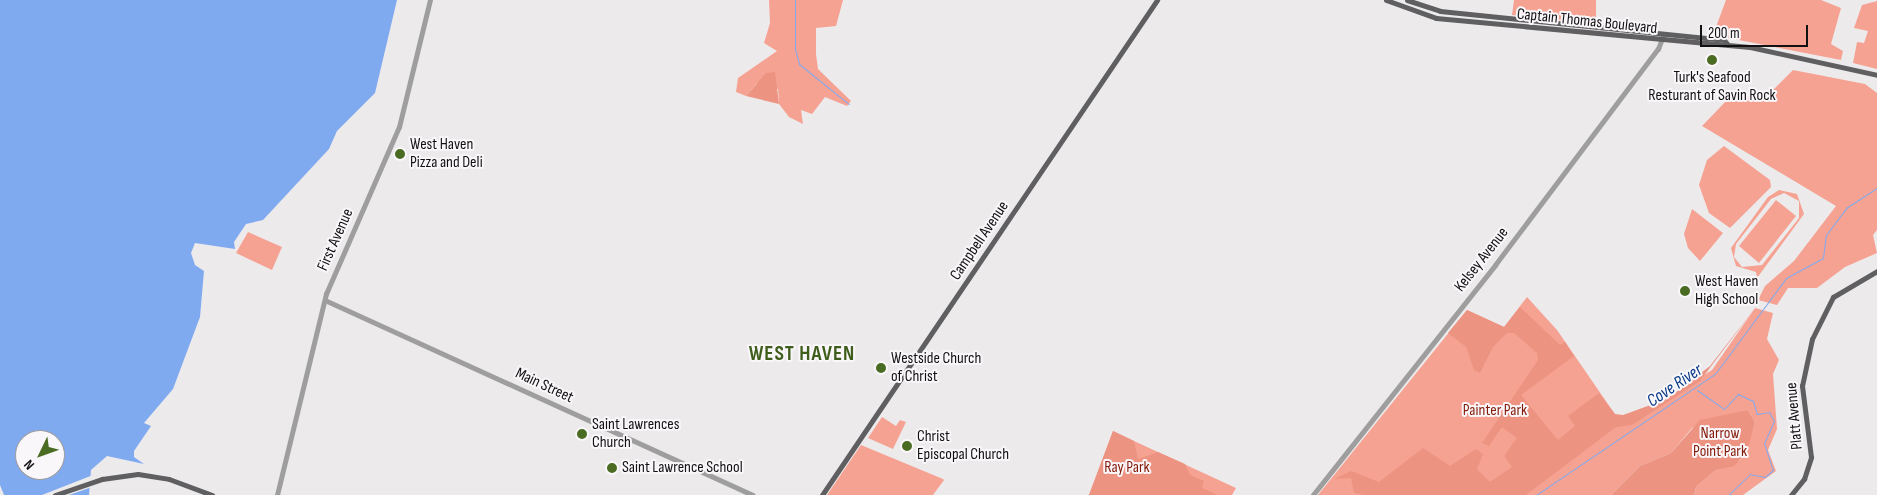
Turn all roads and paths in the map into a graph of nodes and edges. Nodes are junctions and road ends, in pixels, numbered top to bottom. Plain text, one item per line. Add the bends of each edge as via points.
1 (430, 0) edge
2 (1157, 0) edge
3 (1386, 0) edge
4 (1406, 0) edge
5 (1663, 35) junction
6 (1661, 42) junction
7 (1728, 45) junction
8 (1877, 75) edge
9 (1877, 272) edge
10 (325, 300) junction
11 (55, 495) edge
12 (212, 495) edge
13 (277, 495) edge
14 (752, 495) edge
15 (822, 495) edge
16 (1313, 495) edge
17 (1791, 495) edge

1 - 10 street, First Avenue via 400,127
2 - 15 main road, Campbell Avenue
3 - 6 main road, Captain Thomas Boulevard via 1436,18
4 - 5 main road, Captain Thomas Boulevard via 1440,11
5 - 6 street, Kelsey Avenue
5 - 7 main road, Captain Thomas Boulevard via 1724,40
6 - 7 main road, Captain Thomas Boulevard
6 - 16 street, Kelsey Avenue via 1495,264
7 - 8 main road, Captain Thomas Boulevard via 1788,53
9 - 17 main road, Platt Avenue via 1833,297 1812,339 1802,386 1811,457 1804,479
10 - 13 street, First Avenue
10 - 14 street, Main Street
11 - 12 main road via 97,480 151,475

